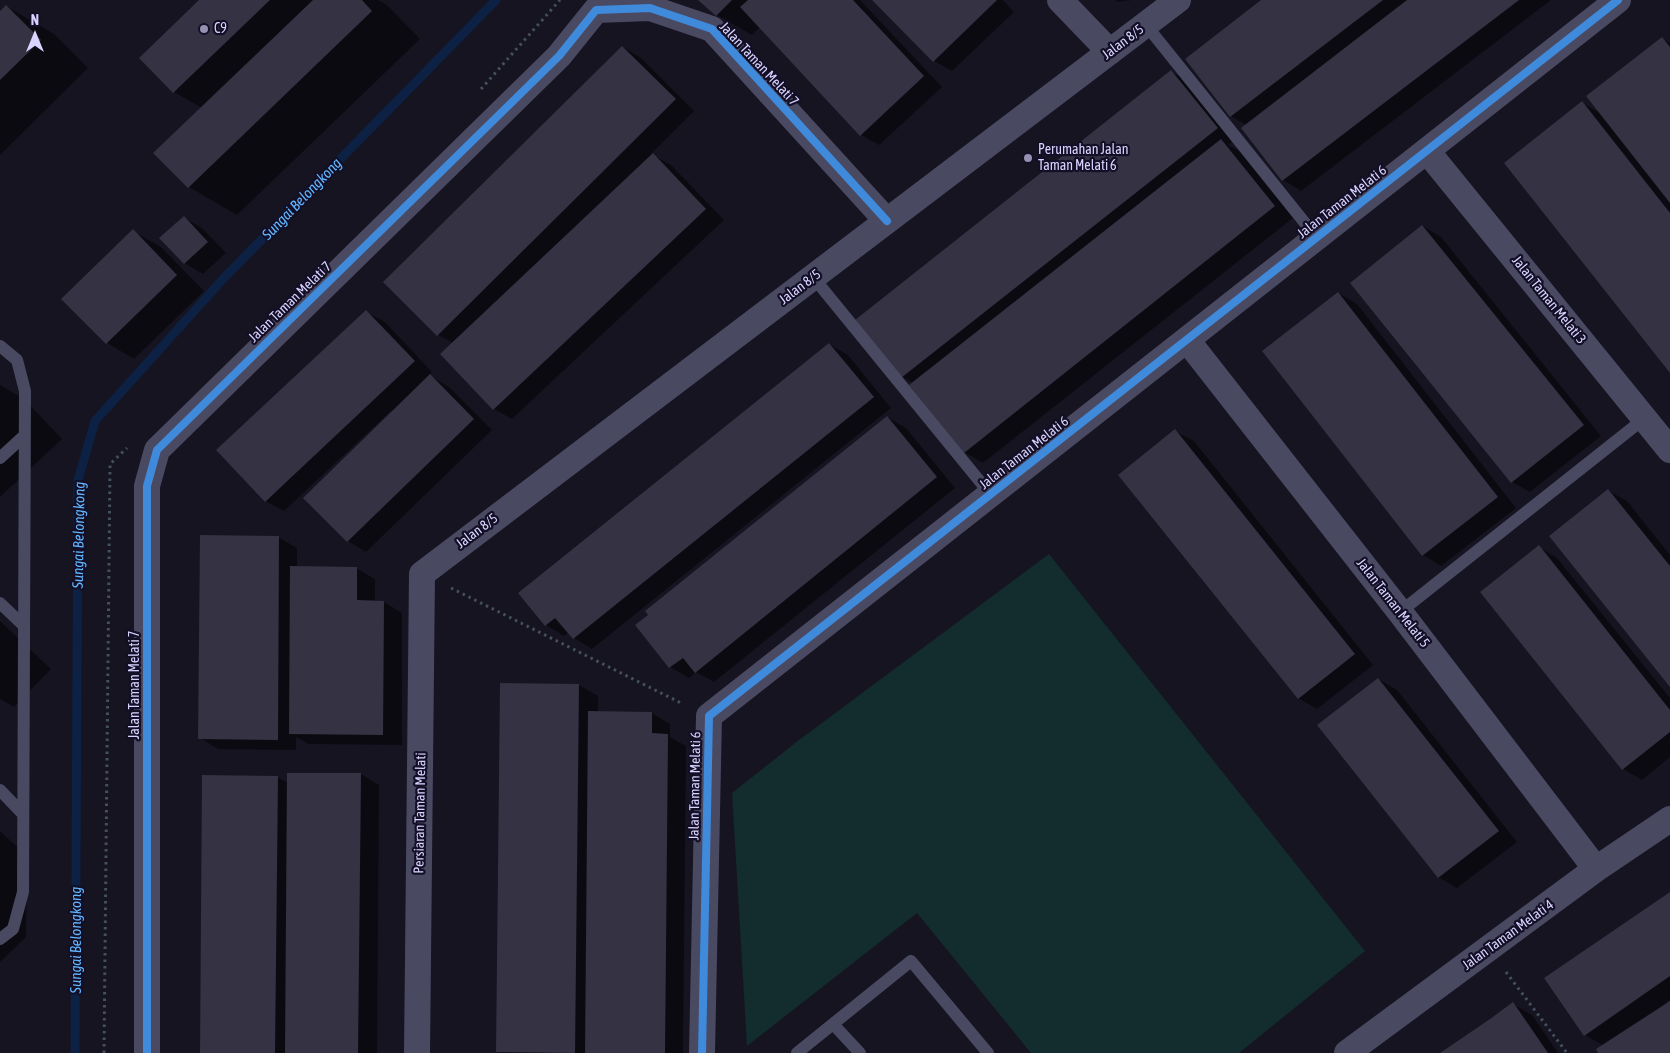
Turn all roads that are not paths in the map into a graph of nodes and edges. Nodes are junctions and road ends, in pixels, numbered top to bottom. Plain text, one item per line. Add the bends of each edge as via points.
1 (1060, 0) edge
2 (1178, 0) edge
3 (1618, 0) edge
4 (1146, 25) junction
5 (1110, 52) junction
6 (1426, 151) junction
7 (887, 221) junction
8 (1317, 238) junction
9 (813, 277) junction
10 (1187, 340) junction
11 (0, 346) edge
12 (1645, 418) junction
13 (25, 435) junction
14 (1670, 450) edge
15 (0, 458) edge
16 (991, 495) junction
17 (422, 574) joint
18 (0, 603) edge
19 (1400, 612) junction
20 (24, 625) junction
21 (0, 790) edge
22 (22, 813) junction
23 (1670, 819) edge
24 (1596, 869) junction
25 (0, 939) edge
26 (833, 1024) junction
27 (147, 1053) edge
28 (417, 1053) edge
29 (702, 1053) edge
30 (797, 1053) edge
31 (860, 1053) edge
32 (988, 1053) edge
33 (1347, 1053) edge

1 - 5 street
2 - 4 street, Jalan 8/5
3 - 6 street, Jalan Taman Melati 6
4 - 5 street, Jalan 8/5
4 - 8 lane
5 - 7 street, Jalan 8/5
6 - 8 street, Jalan Taman Melati 6
6 - 12 street, Jalan Taman Melati 3
7 - 9 street, Jalan 8/5
7 - 27 street, Jalan Taman Melati 7 via 712,30 650,8 596,10 559,56 157,450 147,486
8 - 10 street, Jalan Taman Melati 6
9 - 16 lane
9 - 17 street, Jalan 8/5
10 - 16 street, Jalan Taman Melati 6
10 - 19 street, Jalan Taman Melati 5
11 - 13 lane via 17,360 25,391
12 - 14 street, Jalan Taman Melati 3
12 - 19 lane
13 - 15 lane
13 - 20 lane
16 - 29 street, Jalan Taman Melati 6 via 709,716
17 - 28 street, Persiaran Taman Melati
18 - 20 lane
19 - 24 street, Jalan Taman Melati 5
20 - 22 lane
21 - 22 lane
22 - 25 lane via 23,892 13,929
23 - 24 street, Jalan Taman Melati 4
24 - 33 street, Jalan Taman Melati 4
26 - 30 lane
26 - 31 lane
26 - 32 lane via 910,961

